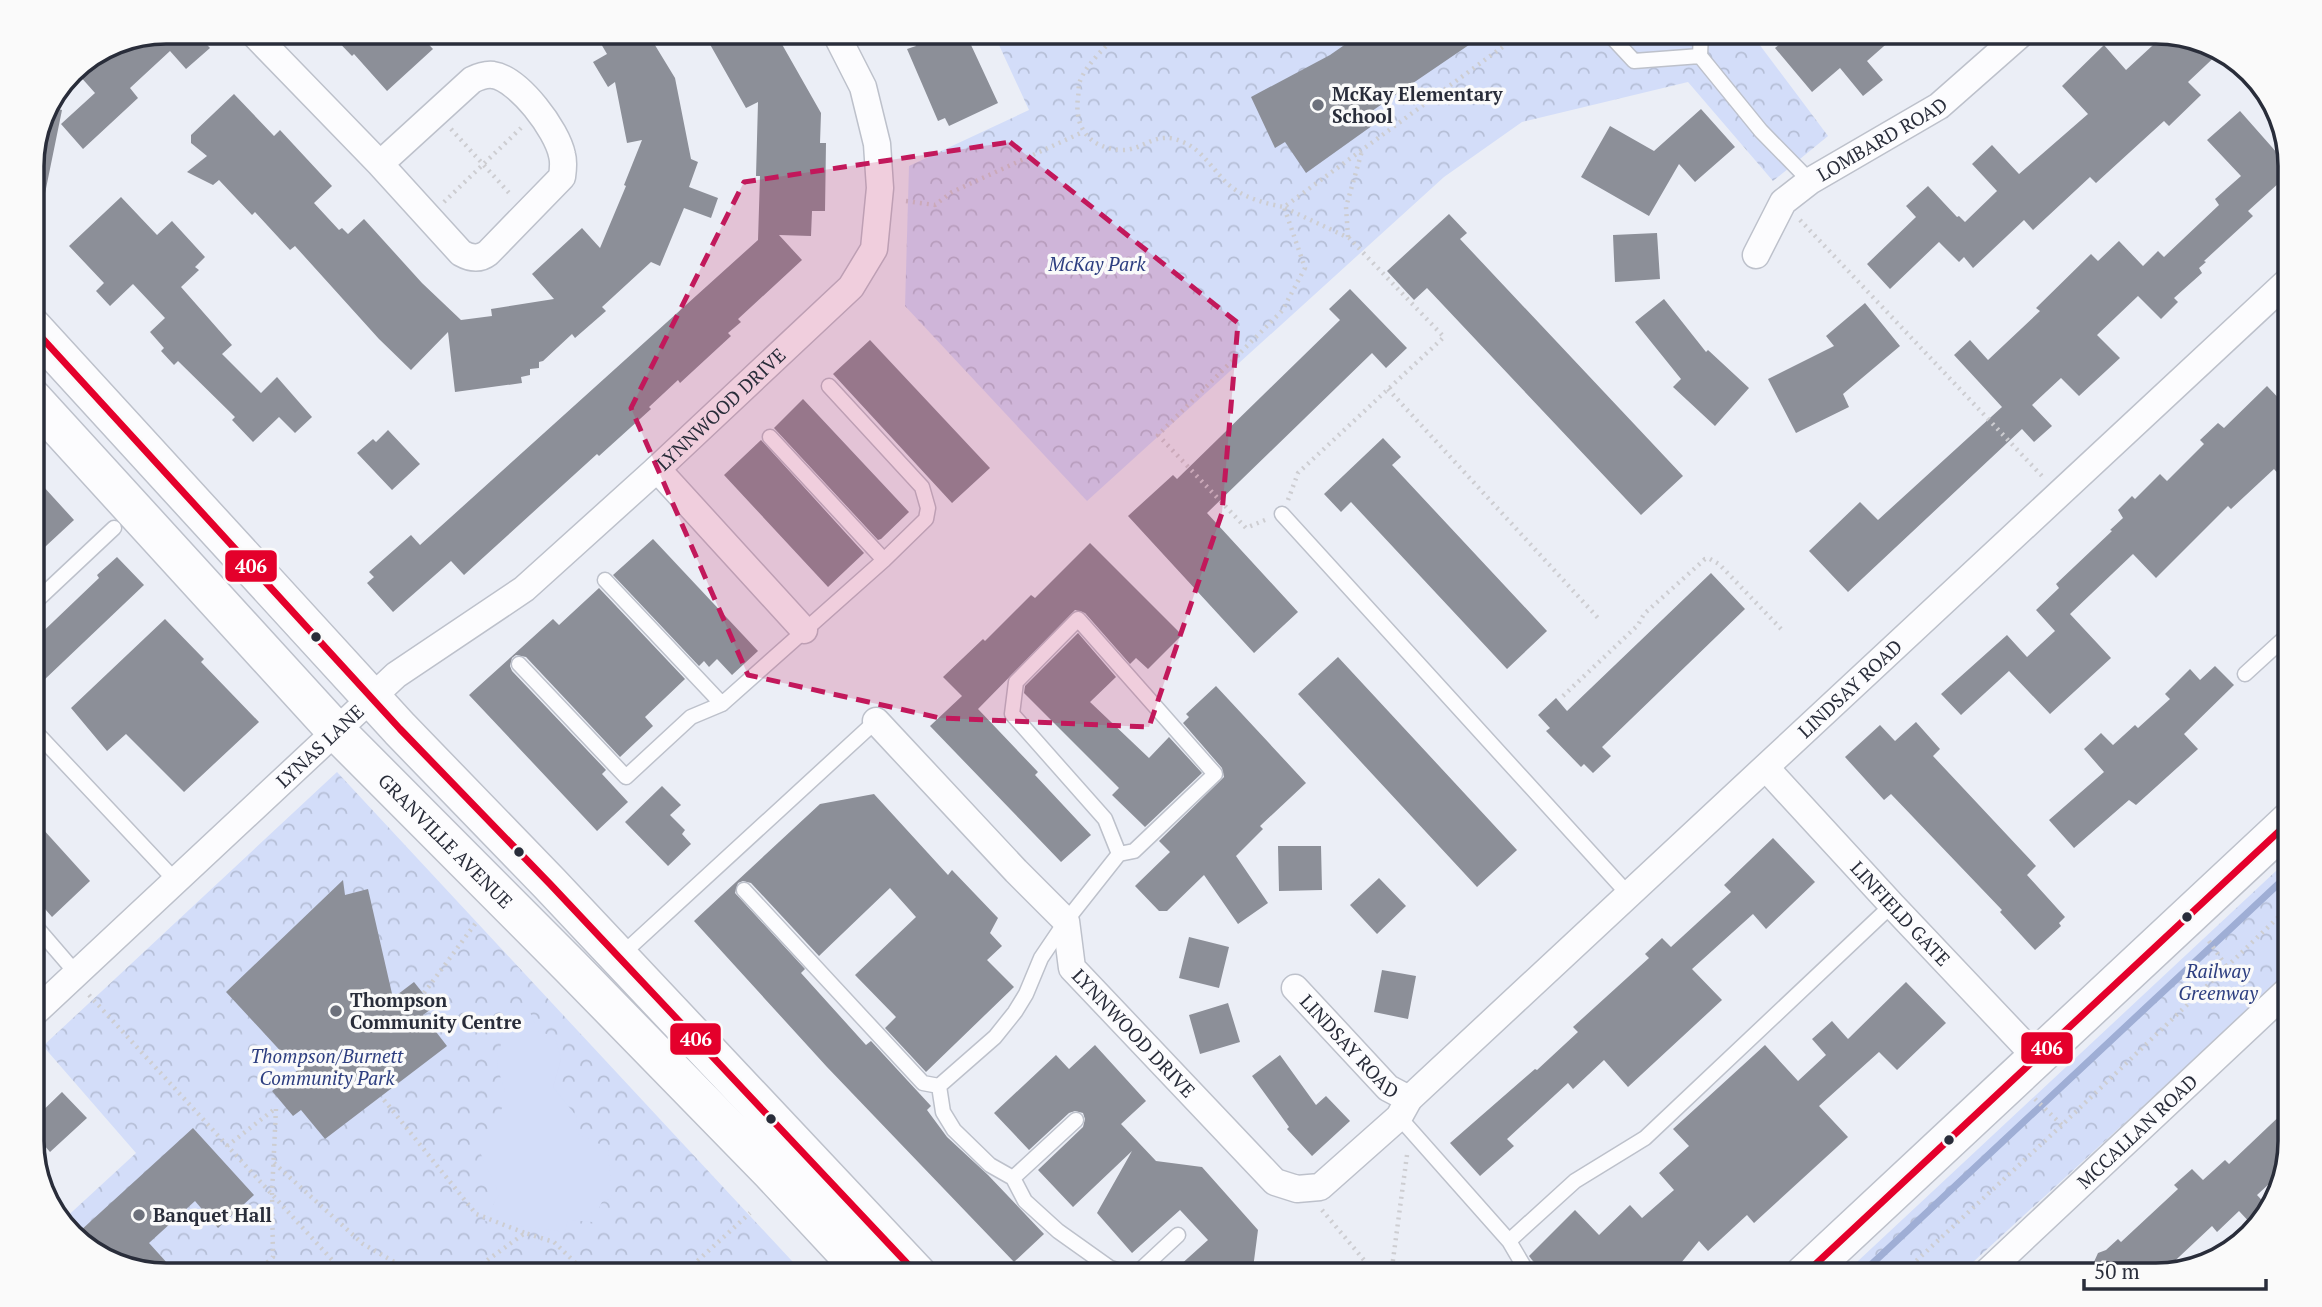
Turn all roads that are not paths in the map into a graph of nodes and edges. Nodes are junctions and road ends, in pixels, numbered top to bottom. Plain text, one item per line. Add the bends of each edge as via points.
1 (264, 44) edge
2 (841, 44) edge
3 (1618, 44) edge
4 (1700, 44) edge
5 (2009, 44) edge
6 (1700, 56) junction
7 (380, 164) junction
8 (1810, 181) junction
9 (1756, 255) dead end
10 (2278, 290) edge
11 (44, 340) edge
12 (829, 386) dead end
13 (44, 411) edge
14 (771, 437) dead end
15 (657, 469) junction
16 (1282, 514) road end
17 (114, 528) dead end
18 (884, 560) junction
19 (605, 580) dead end
20 (44, 590) edge
21 (804, 630) junction
22 (2278, 644) edge
23 (519, 664) dead end
24 (2245, 674) dead end
25 (372, 698) junction
26 (722, 704) junction
27 (876, 721) joint
28 (336, 731) junction
29 (44, 741) edge
30 (1766, 768) junction
31 (2278, 832) edge
32 (1119, 853) junction
33 (174, 880) junction
34 (744, 890) dead end
35 (1629, 895) junction
36 (1892, 905) junction
37 (1066, 921) junction
38 (44, 937) edge
39 (618, 957) junction
40 (75, 975) junction
41 (1295, 988) dead end
42 (2278, 999) edge
43 (44, 1004) edge
44 (2036, 1057) junction
45 (939, 1086) junction
46 (1404, 1108) junction
47 (1076, 1120) dead end
48 (1013, 1178) junction
49 (1286, 1185) joint
50 (1178, 1235) dead end
51 (1509, 1241) junction
52 (855, 1263) edge
53 (906, 1263) edge
54 (1103, 1263) edge
55 (1148, 1263) edge
56 (1522, 1263) edge
57 (1818, 1263) edge
58 (1998, 1263) edge

1 - 7 street
2 - 15 street, LYNNWOOD DRIVE via 863,87 877,144 880,188 874,249 851,287
3 - 6 lane via 1634,61
4 - 6 lane
5 - 8 street, LOMBARD ROAD via 1939,106
6 - 8 lane via 1761,131
7 - 7 street via 461,253 474,258 488,253 562,177 563,156 538,112 514,86 492,75 472,80
8 - 9 street, LOMBARD ROAD via 1783,202
10 - 30 street, LINDSAY ROAD
11 - 25 main road
12 - 18 lane via 922,487 926,519
13 - 28 main road, GRANVILLE AVENUE
14 - 18 lane
15 - 21 street, LYNNWOOD DRIVE
15 - 25 street, LYNAS LANE via 524,589 396,675
16 - 35 lane
17 - 20 lane
18 - 21 lane
19 - 26 lane
21 - 26 lane
22 - 24 lane
23 - 26 lane via 626,777 691,717
25 - 28 street, LYNAS LANE
25 - 39 main road
27 - 37 street
27 - 39 lane
28 - 33 street, LYNAS LANE
28 - 52 main road, GRANVILLE AVENUE
29 - 33 lane
30 - 35 street, LINDSAY ROAD
30 - 36 street, LINFIELD GATE
31 - 44 main road
32 - 32 lane via 1134,851 1216,774 1078,619 1016,682 1012,714 1105,819
32 - 37 lane
33 - 40 street, LYNAS LANE
34 - 45 lane via 923,1083
35 - 46 street, LINDSAY ROAD
36 - 44 street, LINFIELD GATE
36 - 51 lane via 1645,1138 1575,1181
37 - 45 lane via 1041,958 1015,1012 995,1037
37 - 49 street, LYNNWOOD DRIVE via 1072,968
38 - 40 lane
39 - 53 main road
40 - 43 street, LYNAS LANE
41 - 46 street, LINDSAY ROAD
42 - 58 street, MCCALLAN ROAD
44 - 57 main road
45 - 48 lane via 943,1112 954,1130 990,1165
46 - 49 street, LINDSAY ROAD via 1320,1187
46 - 51 lane
47 - 48 lane
48 - 54 lane via 1025,1201
50 - 55 lane
51 - 56 lane

